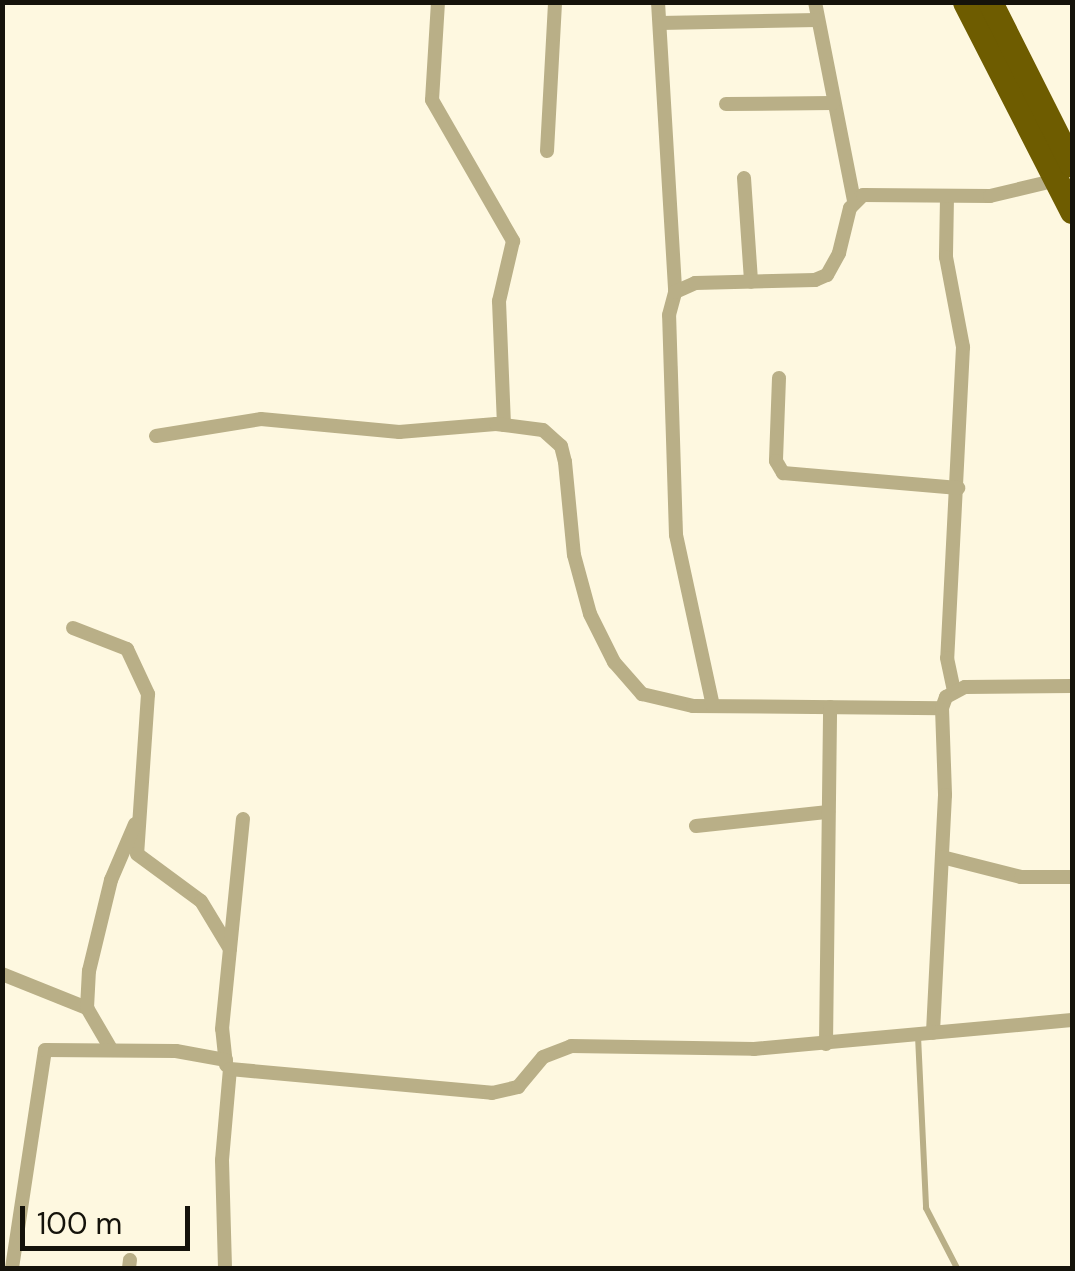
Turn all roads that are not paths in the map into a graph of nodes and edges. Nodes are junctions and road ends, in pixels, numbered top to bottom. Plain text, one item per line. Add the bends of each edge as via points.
1 (438, 2) edge
2 (555, 2) edge
3 (658, 2) edge
4 (815, 2) edge
5 (965, 2) edge
6 (990, 2) edge
7 (816, 20) junction
8 (660, 23) junction
9 (726, 104) dead end
10 (833, 104) junction
11 (547, 151) dead end
12 (1065, 173) edge
13 (744, 178) dead end
14 (947, 197) junction
15 (854, 201) junction
16 (1072, 211) edge
17 (751, 282) junction
18 (675, 292) junction
19 (779, 378) dead end
20 (504, 425) junction
21 (156, 436) dead end
22 (958, 488) junction
23 (73, 628) dead end
24 (1072, 686) edge
25 (954, 690) junction
26 (712, 706) junction
27 (830, 707) junction
28 (942, 708) junction
29 (828, 812) junction
30 (138, 817) junction
31 (243, 819) dead end
32 (696, 826) dead end
33 (942, 857) junction
34 (1072, 877) edge
35 (230, 949) junction
36 (2, 974) edge
37 (88, 1008) junction
38 (1072, 1020) edge
39 (926, 1034) junction
40 (826, 1044) junction
41 (111, 1049) junction
42 (226, 1066) junction
43 (12, 1268) edge
44 (224, 1268) edge
45 (957, 1268) edge

1 - 20 street via 432,100 513,241 499,302
2 - 11 street
3 - 8 street
4 - 7 street
5 - 12 highway
6 - 12 highway
7 - 8 street
7 - 10 street
8 - 18 street
9 - 10 street
10 - 15 street
12 - 14 street via 990,196
12 - 16 highway
13 - 17 street
14 - 15 street via 863,195
14 - 22 street via 946,257 963,348
15 - 17 street via 826,274
17 - 18 street via 695,283
18 - 26 street via 669,315 676,535
19 - 22 street via 776,460 783,474
20 - 21 street via 398,432 260,419
20 - 26 street via 543,430 561,446 578,573 614,662 653,699
22 - 25 street via 948,658
23 - 30 street via 127,649 143,679 150,710
24 - 25 street
25 - 28 street
26 - 27 street
27 - 28 street
27 - 29 street
28 - 33 street
29 - 32 street
29 - 40 street
30 - 35 street via 135,839 143,864 201,902
30 - 37 street via 111,880
31 - 35 street
33 - 34 street via 1022,877
33 - 39 street
35 - 42 street via 222,1030
36 - 37 street
37 - 41 street
38 - 39 street
39 - 40 street
39 - 45 lane via 926,1208
40 - 42 street via 571,1046 543,1056 518,1087 492,1094
41 - 42 street
41 - 43 street via 53,1048 39,1058
42 - 44 street

